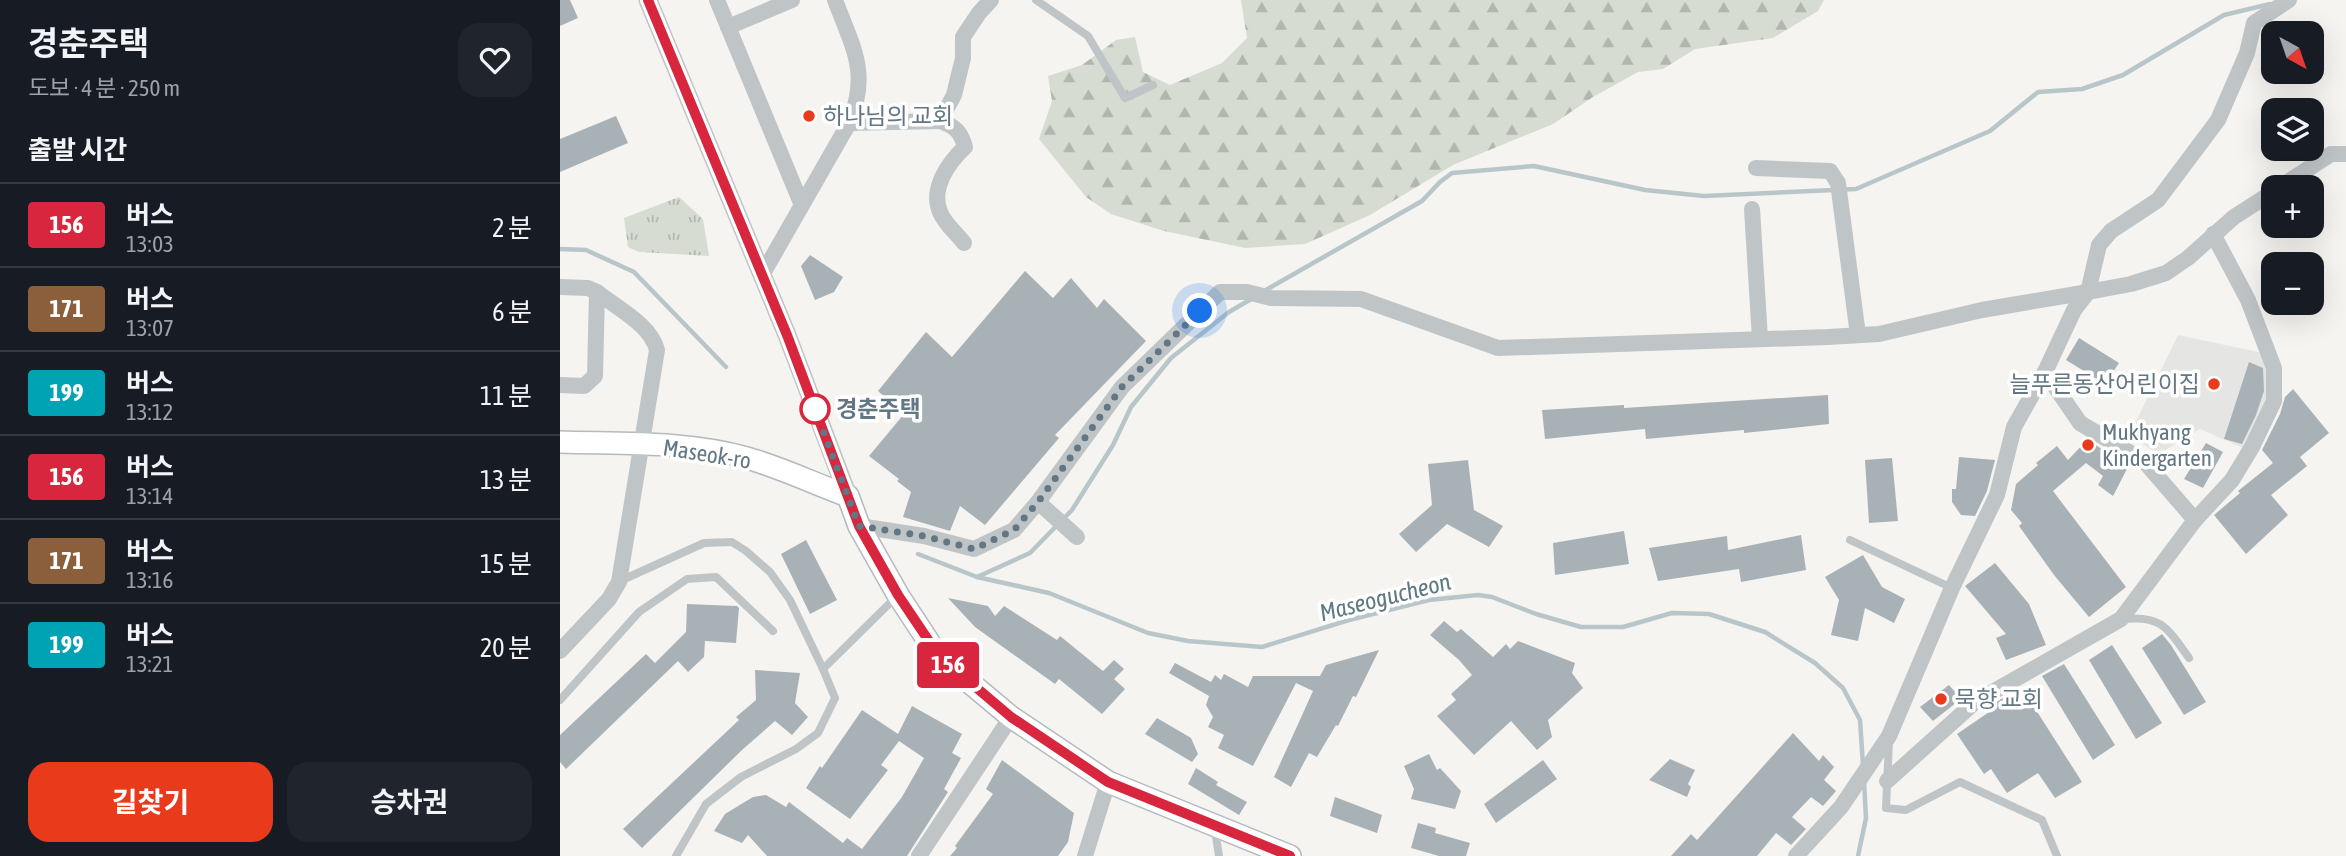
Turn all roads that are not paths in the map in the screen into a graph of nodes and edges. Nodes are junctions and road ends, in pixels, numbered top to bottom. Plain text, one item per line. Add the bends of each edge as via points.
1 (648, 0) edge
2 (717, 0) edge
3 (792, 0) edge
4 (835, 0) edge
5 (991, 0) edge
6 (1036, 0) edge
7 (2289, 0) edge
8 (728, 27) junction
9 (1153, 85) dead end
10 (940, 121) junction
11 (849, 123) junction
12 (2346, 154) edge
13 (1756, 168) dead end
14 (2299, 175) edge
15 (2261, 200) edge
16 (801, 204) junction
17 (1752, 209) dead end
18 (2213, 234) junction
19 (964, 243) dead end
20 (762, 275) junction
21 (560, 287) edge
22 (597, 292) junction
23 (2088, 292) junction
24 (1858, 335) junction
25 (1760, 339) junction
26 (2045, 372) junction
27 (560, 385) edge
28 (560, 442) edge
29 (643, 445) junction
30 (848, 496) junction
31 (1038, 502) junction
32 (2196, 520) junction
33 (859, 526) junction
34 (1073, 533) dead end
35 (1850, 540) dead end
36 (619, 582) junction
37 (1952, 587) junction
38 (898, 595) junction
39 (2121, 619) junction
40 (773, 631) dead end
41 (560, 651) edge
42 (2189, 658) dead end
43 (823, 669) junction
44 (560, 700) edge
45 (1011, 717) junction
46 (1889, 736) junction
47 (1887, 781) junction
48 (1108, 782) junction
49 (1215, 827) junction
50 (676, 856) edge
51 (919, 856) edge
52 (1085, 856) edge
53 (1219, 856) edge
54 (1290, 856) edge
55 (1796, 856) edge
56 (2057, 856) edge

1 - 20 street
2 - 8 street
3 - 8 street
4 - 11 street via 857,61 860,84
5 - 10 street via 963,37 954,94
6 - 9 lane via 1088,36 1125,99
7 - 23 street via 2254,23 2247,52 2218,120 2158,200 2111,231 2099,245
8 - 16 street
10 - 11 street
10 - 19 street via 955,126 965,147 950,161 936,191 940,212
11 - 16 street
12 - 14 street via 2331,154
13 - 24 street via 1830,172 1838,183
15 - 18 street
16 - 20 street
17 - 25 street
18 - 23 street via 2166,273
18 - 32 street via 2248,300 2274,368 2274,401 2232,480
20 - 30 street
21 - 22 street
22 - 27 street via 595,376 584,386
22 - 29 street via 649,332 655,342
23 - 24 street
23 - 26 street via 2074,310
24 - 25 street
25 - 31 street via 1498,348 1361,299 1270,298 1220,292 1122,387
26 - 32 street via 2080,423 2144,461
26 - 37 street via 2014,427 1997,495
28 - 29 main road, Maseok-ro
29 - 30 main road, Maseok-ro via 748,458
29 - 36 street
30 - 33 main road
31 - 33 street via 1014,530 974,549
31 - 34 street
32 - 39 street
33 - 38 main road
35 - 37 lane
36 - 41 street via 610,599
36 - 43 lane via 704,543 732,542 770,572 790,600
37 - 46 street
38 - 43 lane
38 - 45 main road via 939,656
39 - 42 lane via 2145,617 2168,628
39 - 47 street via 1975,702
40 - 44 lane via 716,577 687,579 639,612
43 - 50 lane via 835,698 818,733 741,777 706,804
45 - 48 main road
45 - 51 street
46 - 47 lane
46 - 55 street via 1841,807
47 - 56 lane via 1886,807 1906,810 1960,782 2042,820
48 - 49 main road
48 - 52 street
49 - 53 lane
49 - 54 main road

